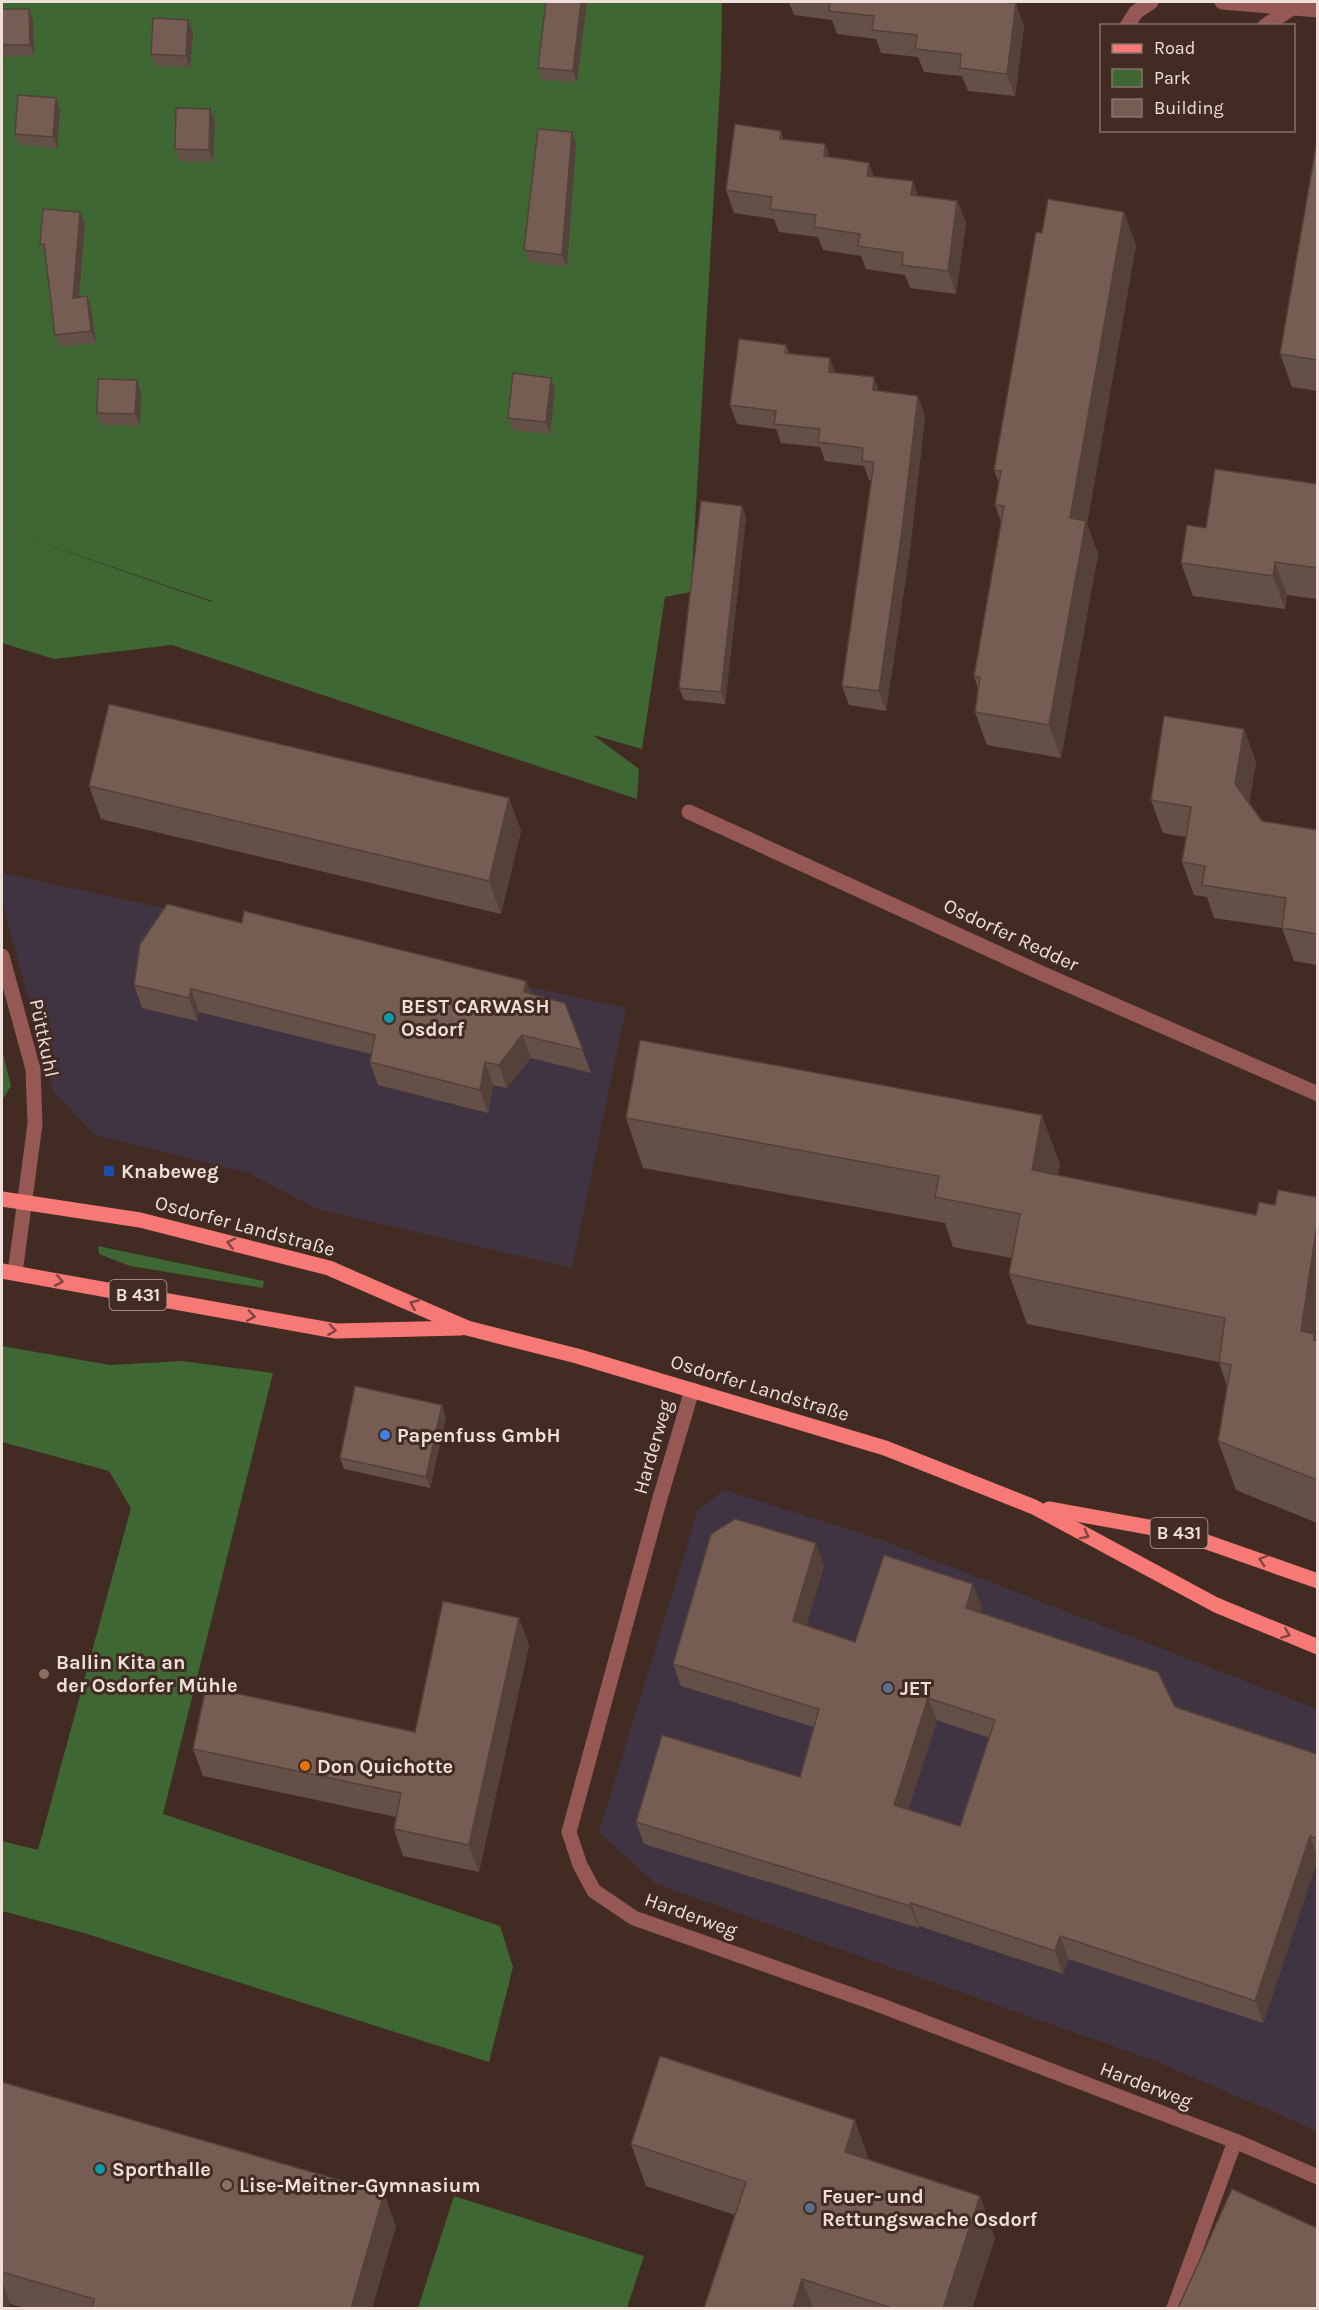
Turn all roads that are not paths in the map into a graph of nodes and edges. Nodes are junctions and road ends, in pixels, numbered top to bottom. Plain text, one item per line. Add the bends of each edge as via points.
1 (1151, 2) edge
2 (1222, 2) edge
3 (1292, 8) junction
4 (1317, 10) edge
5 (1128, 24) edge
6 (1268, 24) edge
7 (689, 812) dead end
8 (2, 956) edge
9 (1317, 1094) edge
10 (2, 1199) edge
11 (24, 1203) junction
12 (8, 1272) edge
13 (467, 1328) junction
14 (692, 1390) junction
15 (1034, 1507) junction
16 (1317, 1581) edge
17 (1317, 1647) edge
18 (1235, 2141) junction
19 (1317, 2177) edge
20 (1174, 2308) edge

1 - 5 street via 1136,12
2 - 3 street
3 - 4 street
3 - 6 street
7 - 9 street, Osdorfer Redder
8 - 11 street, Püttkuhl via 33,1069 35,1124
10 - 11 main road, Osdorfer Landstraße / B 431
11 - 12 street, Püttkuhl
13 -> 11 main road, Osdorfer Landstraße / B 431 via 329,1268 140,1220
12 -> 13 main road, Osdorfer Landstraße / B 431 via 336,1331
13 - 14 main road, Osdorfer Landstraße / B 431
14 - 15 main road, Osdorfer Landstraße / B 431 via 885,1448
14 - 18 street, Harderweg via 569,1832 594,1891 634,1918 877,2004
16 -> 15 main road, Osdorfer Landstraße / B 431 via 1181,1533
15 -> 17 main road, Osdorfer Landstraße / B 431 via 1216,1605
18 - 19 street, Harderweg
18 - 20 street

